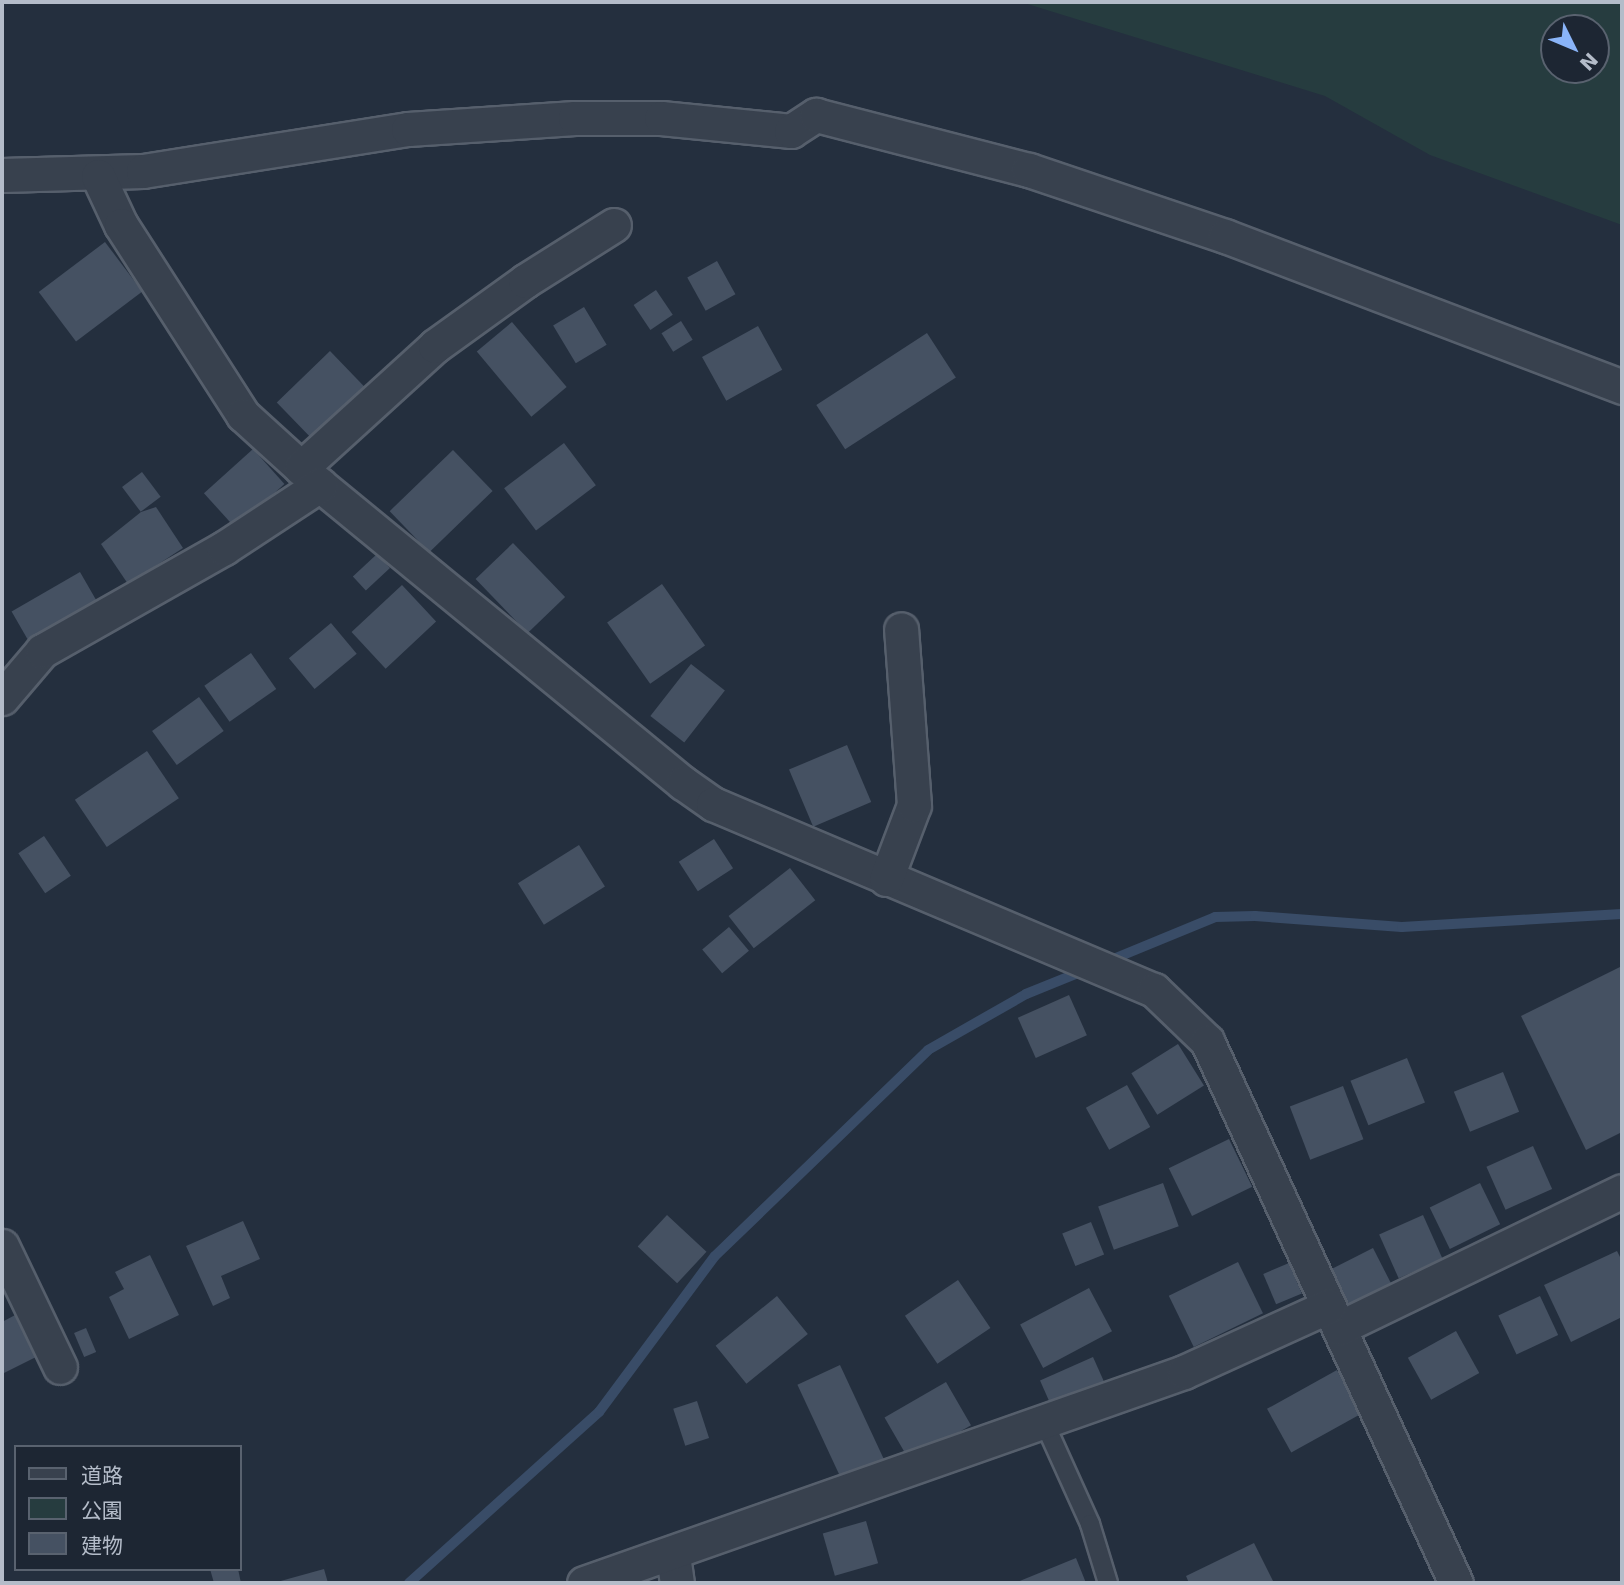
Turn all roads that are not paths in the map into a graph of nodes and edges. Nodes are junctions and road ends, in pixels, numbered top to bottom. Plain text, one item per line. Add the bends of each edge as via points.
1 (2, 175) edge
2 (98, 176) junction
3 (614, 225) dead end
4 (1622, 387) edge
5 (310, 477) junction
6 (901, 629) dead end
7 (2, 698) edge
8 (886, 879) junction
9 (1622, 1191) edge
10 (2, 1246) edge
11 (1334, 1317) junction
12 (60, 1367) dead end
13 (1044, 1422) junction
14 (675, 1569) edge
15 (584, 1583) edge
16 (1108, 1583) edge
17 (1456, 1583) edge

1 - 2 street
2 - 4 street via 246,158 408,128 661,118 791,131 816,115 1028,170 1225,236
2 - 5 street via 121,225 243,415
3 - 5 street via 435,346
5 - 7 street via 224,548 41,651
5 - 8 street via 703,797
6 - 8 street via 914,805
8 - 11 street via 1069,951 1154,990 1207,1041
9 - 11 street
10 - 12 street
11 - 13 street
11 - 17 street
13 - 14 street
13 - 16 lane via 1090,1524
14 - 15 street

